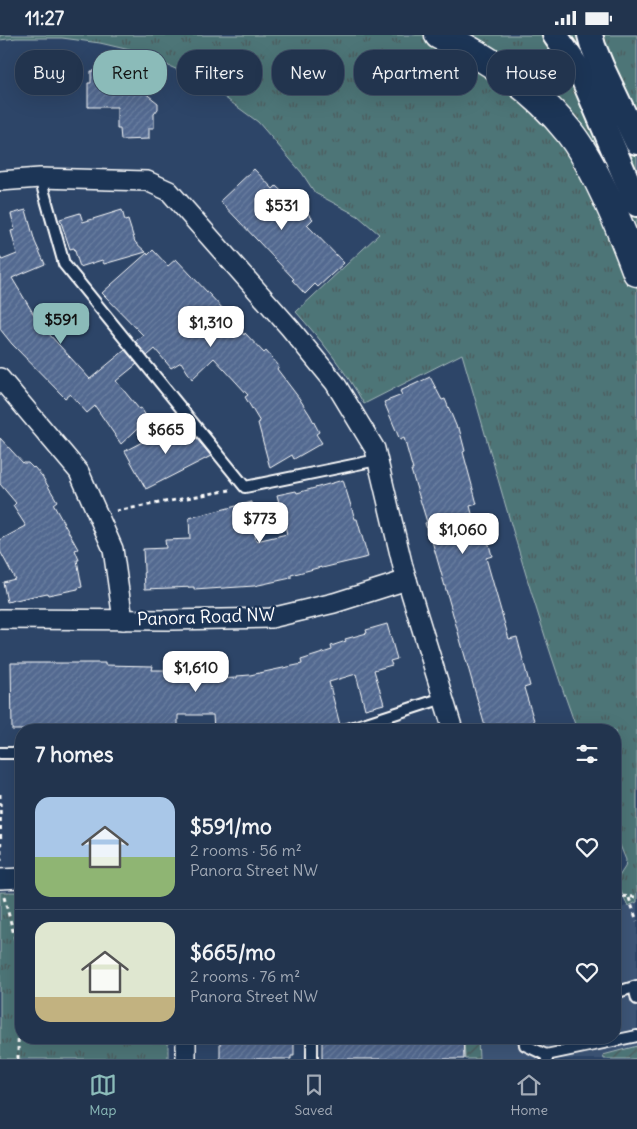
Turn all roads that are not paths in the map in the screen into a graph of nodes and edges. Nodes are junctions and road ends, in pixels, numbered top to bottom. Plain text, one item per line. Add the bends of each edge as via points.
1 (439, 35) edge
2 (555, 35) edge
3 (590, 35) edge
4 (637, 142) edge
5 (40, 178) junction
6 (0, 181) edge
7 (637, 204) edge
8 (637, 272) edge
9 (0, 378) edge
10 (377, 460) junction
11 (407, 580) junction
12 (0, 619) edge
13 (123, 620) junction
14 (444, 698) junction
15 (364, 724) edge
16 (451, 724) edge
17 (0, 753) edge
18 (15, 753) edge
19 (1, 879) edge
20 (15, 879) edge
21 (635, 986) edge
22 (621, 991) edge
23 (637, 999) edge
24 (637, 1036) edge
25 (621, 1040) edge
26 (186, 1044) edge
27 (312, 1044) edge
28 (525, 1044) edge
29 (602, 1044) edge
30 (546, 1057) edge
31 (186, 1059) edge
32 (312, 1059) edge

1 - 8 highway via 506,73 543,103 570,133 589,162
2 - 7 street via 581,73
3 - 4 street
5 - 6 street
5 - 10 street via 147,181 169,191 335,383 374,449
5 - 10 lane via 64,264 245,487
9 - 13 street via 79,473 113,549
10 - 11 street
11 - 13 street, Panora Road NW via 334,603 271,618
11 - 14 street
12 - 13 street, Panora Road NW
14 - 15 lane
14 - 16 street
17 - 18 lane
19 - 20 street
21 - 22 lane
21 - 23 lane
24 - 25 lane
26 - 31 street
27 - 32 lane
28 - 30 lane
29 - 30 lane

